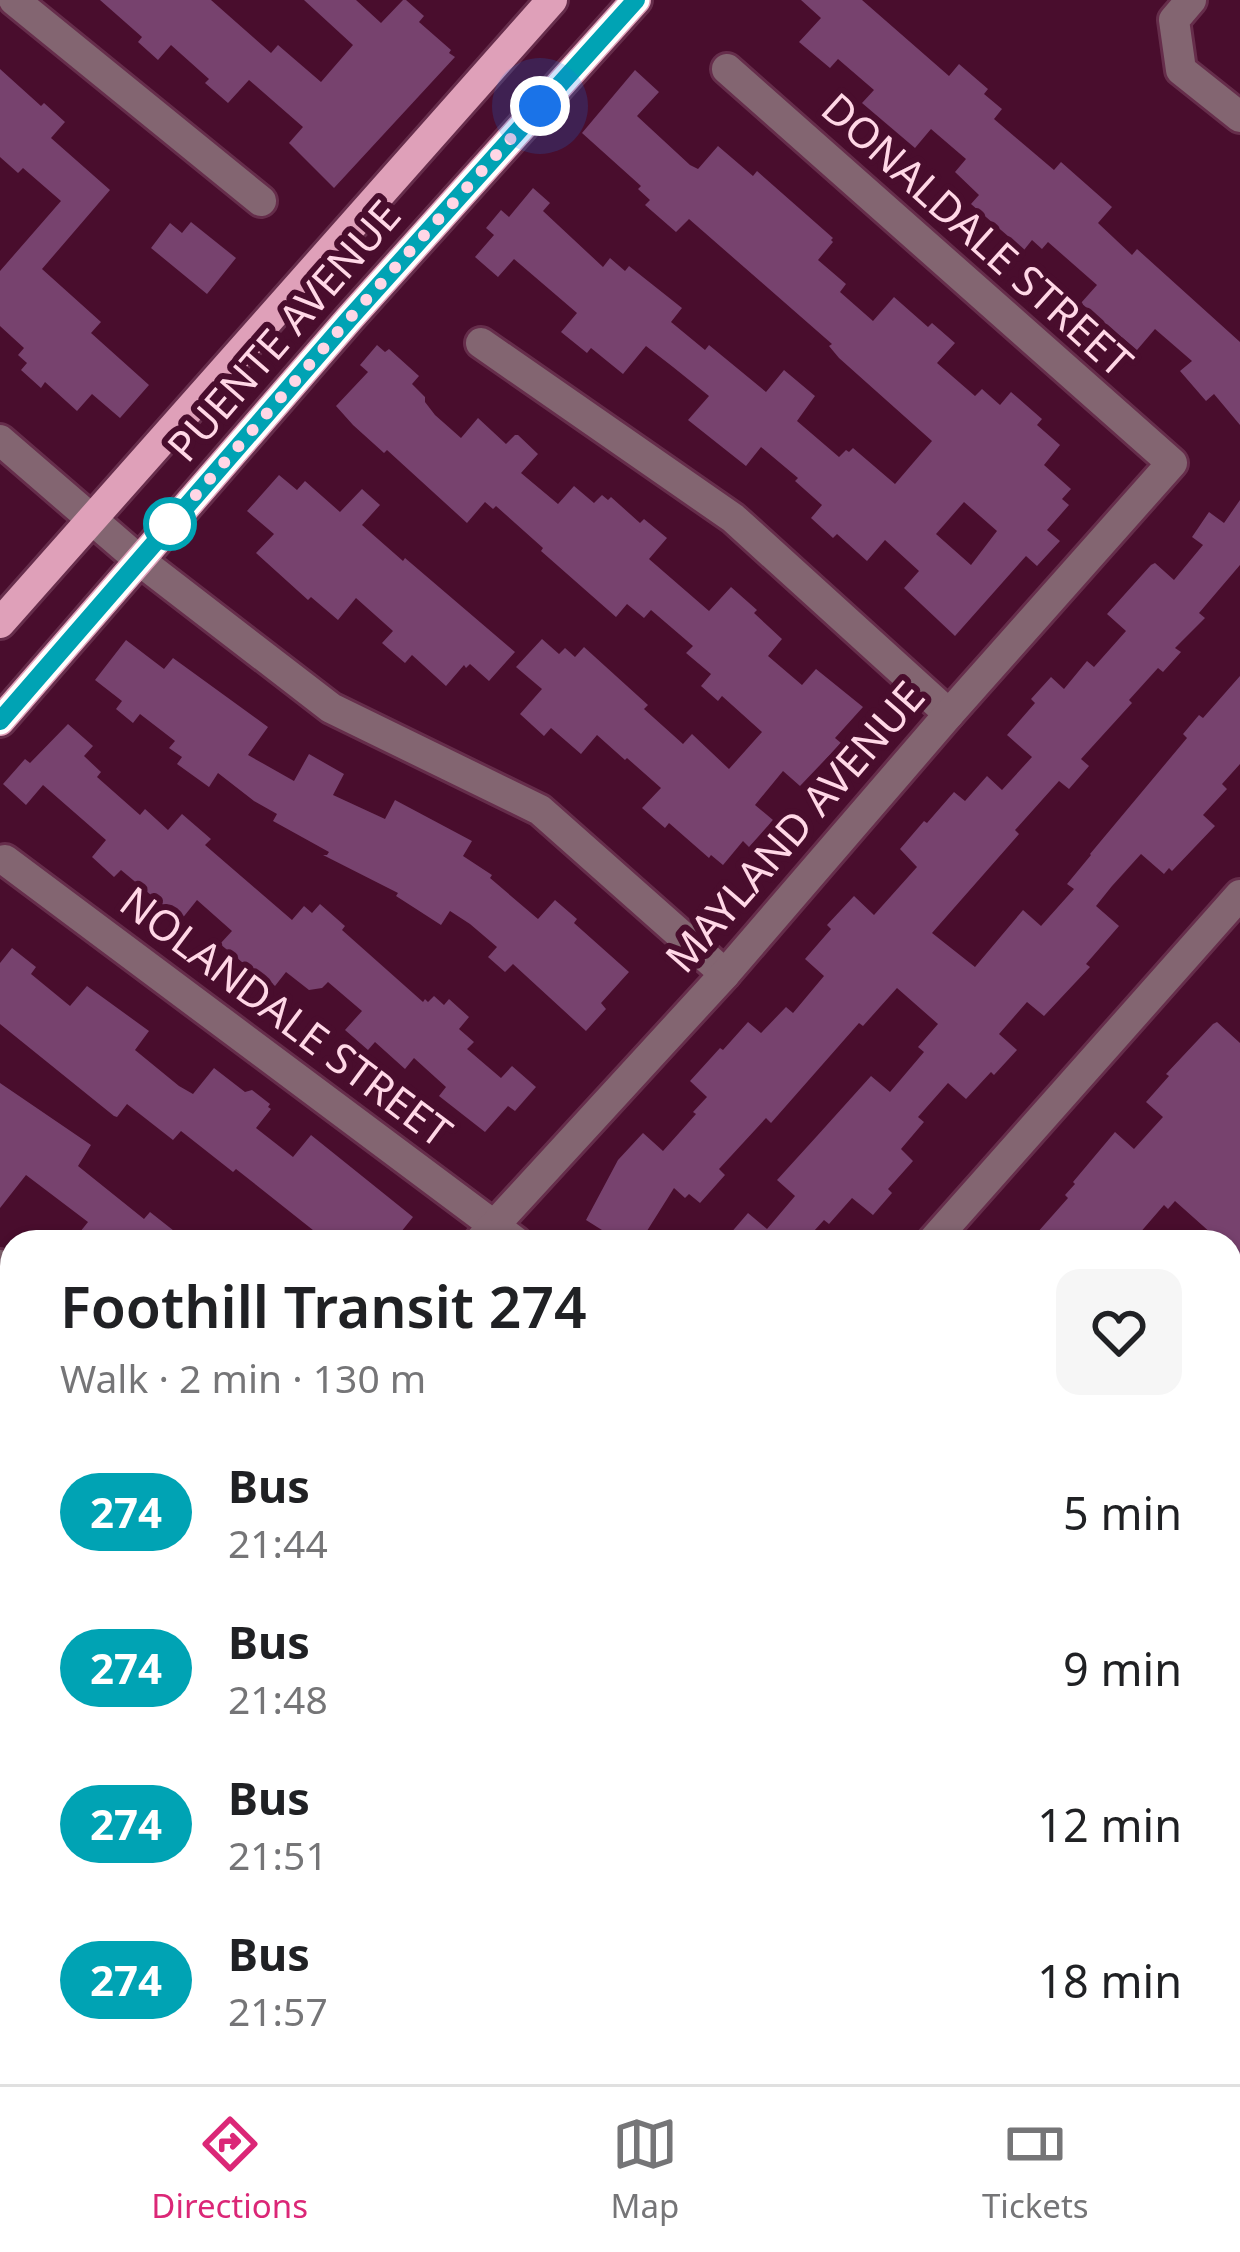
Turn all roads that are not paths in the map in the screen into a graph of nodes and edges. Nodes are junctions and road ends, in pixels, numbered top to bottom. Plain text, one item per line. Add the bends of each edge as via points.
1 (14, 0) edge
2 (552, 0) edge
3 (636, 0) edge
4 (1191, 0) edge
5 (727, 69) dead end
6 (1240, 117) edge
7 (261, 201) dead end
8 (481, 344) dead end
9 (0, 440) edge
10 (1172, 463) joint
11 (92, 520) junction
12 (139, 560) junction
13 (0, 623) edge
14 (949, 714) junction
15 (0, 721) edge
16 (5, 860) dead end
17 (1240, 895) edge
18 (725, 974) junction
19 (488, 1230) edge
20 (501, 1230) edge
21 (943, 1230) edge

1 - 7 street
2 - 11 main road, PUENTE AVENUE
3 - 12 main road, PUENTE AVENUE
4 - 6 street via 1174,20 1181,70
5 - 10 street, DONALDALE STREET
8 - 14 street via 733,518
9 - 11 street
10 - 14 street, MAYLAND AVENUE
11 - 12 street
11 - 13 main road, PUENTE AVENUE
12 - 15 main road, PUENTE AVENUE
12 - 18 street via 331,708 540,810
14 - 18 street, MAYLAND AVENUE
16 - 19 street, NOLANDALE STREET
17 - 21 street
18 - 20 street, MAYLAND AVENUE

